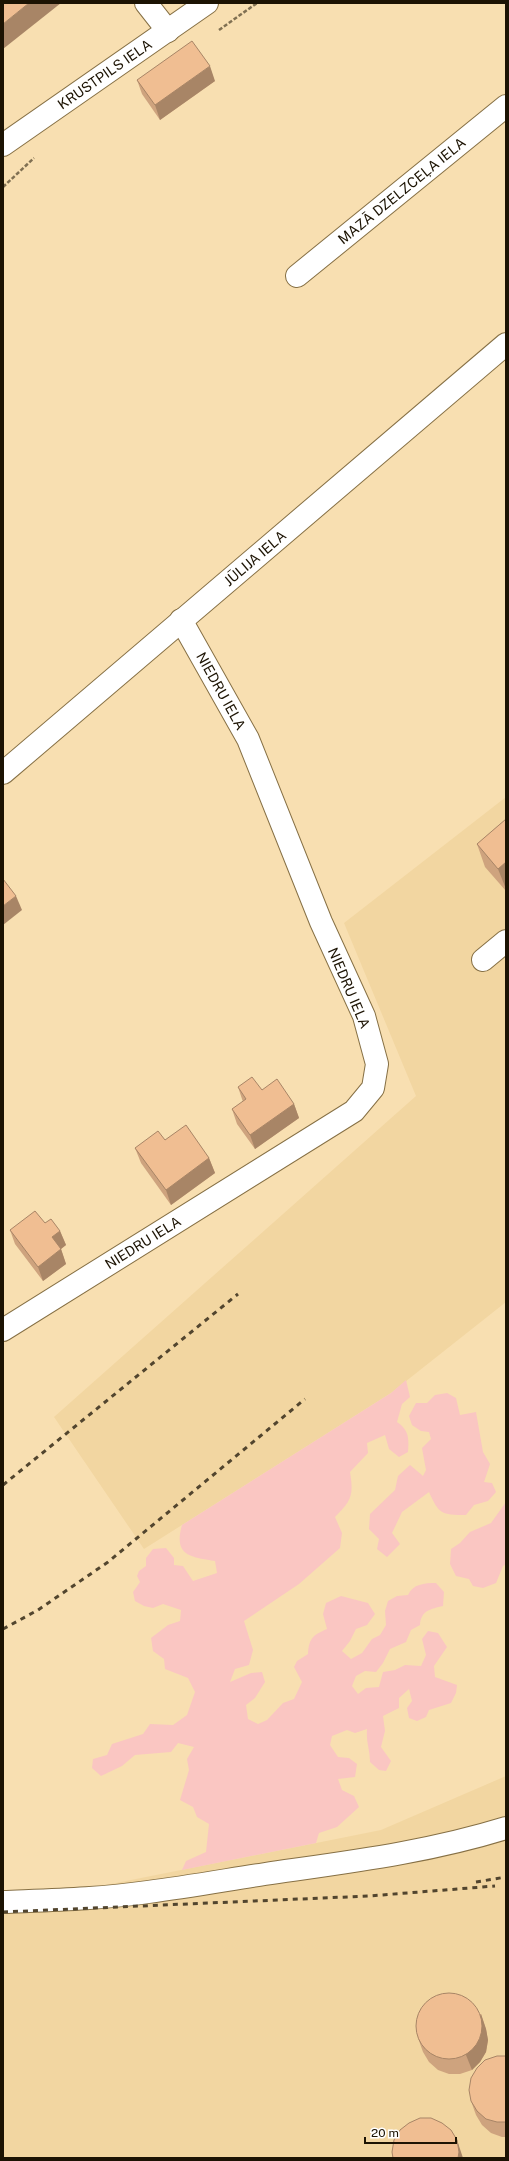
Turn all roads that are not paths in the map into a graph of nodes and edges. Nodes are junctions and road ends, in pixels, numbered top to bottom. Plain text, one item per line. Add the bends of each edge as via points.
1 (146, 3) edge
2 (207, 3) edge
3 (168, 31) junction
4 (506, 106) edge
5 (3, 145) edge
6 (298, 276) dead end
7 (506, 344) edge
8 (181, 620) junction
9 (3, 773) edge
10 (506, 941) edge
11 (483, 960) dead end
12 (3, 1330) edge
13 (506, 1828) edge
14 (3, 1902) edge

1 - 3 street
2 - 3 street, KRUSTPILS IELA
3 - 5 street, KRUSTPILS IELA
4 - 6 street, MAZĀ DZELZCEĻA IELA
7 - 8 street, JŪLIJA IELA
8 - 9 street, JŪLIJA IELA
8 - 12 street, NIEDRU IELA via 248,739 320,922 364,1016 377,1064 373,1088 354,1111
10 - 11 street
13 - 14 street via 454,1844 337,1865 148,1892

